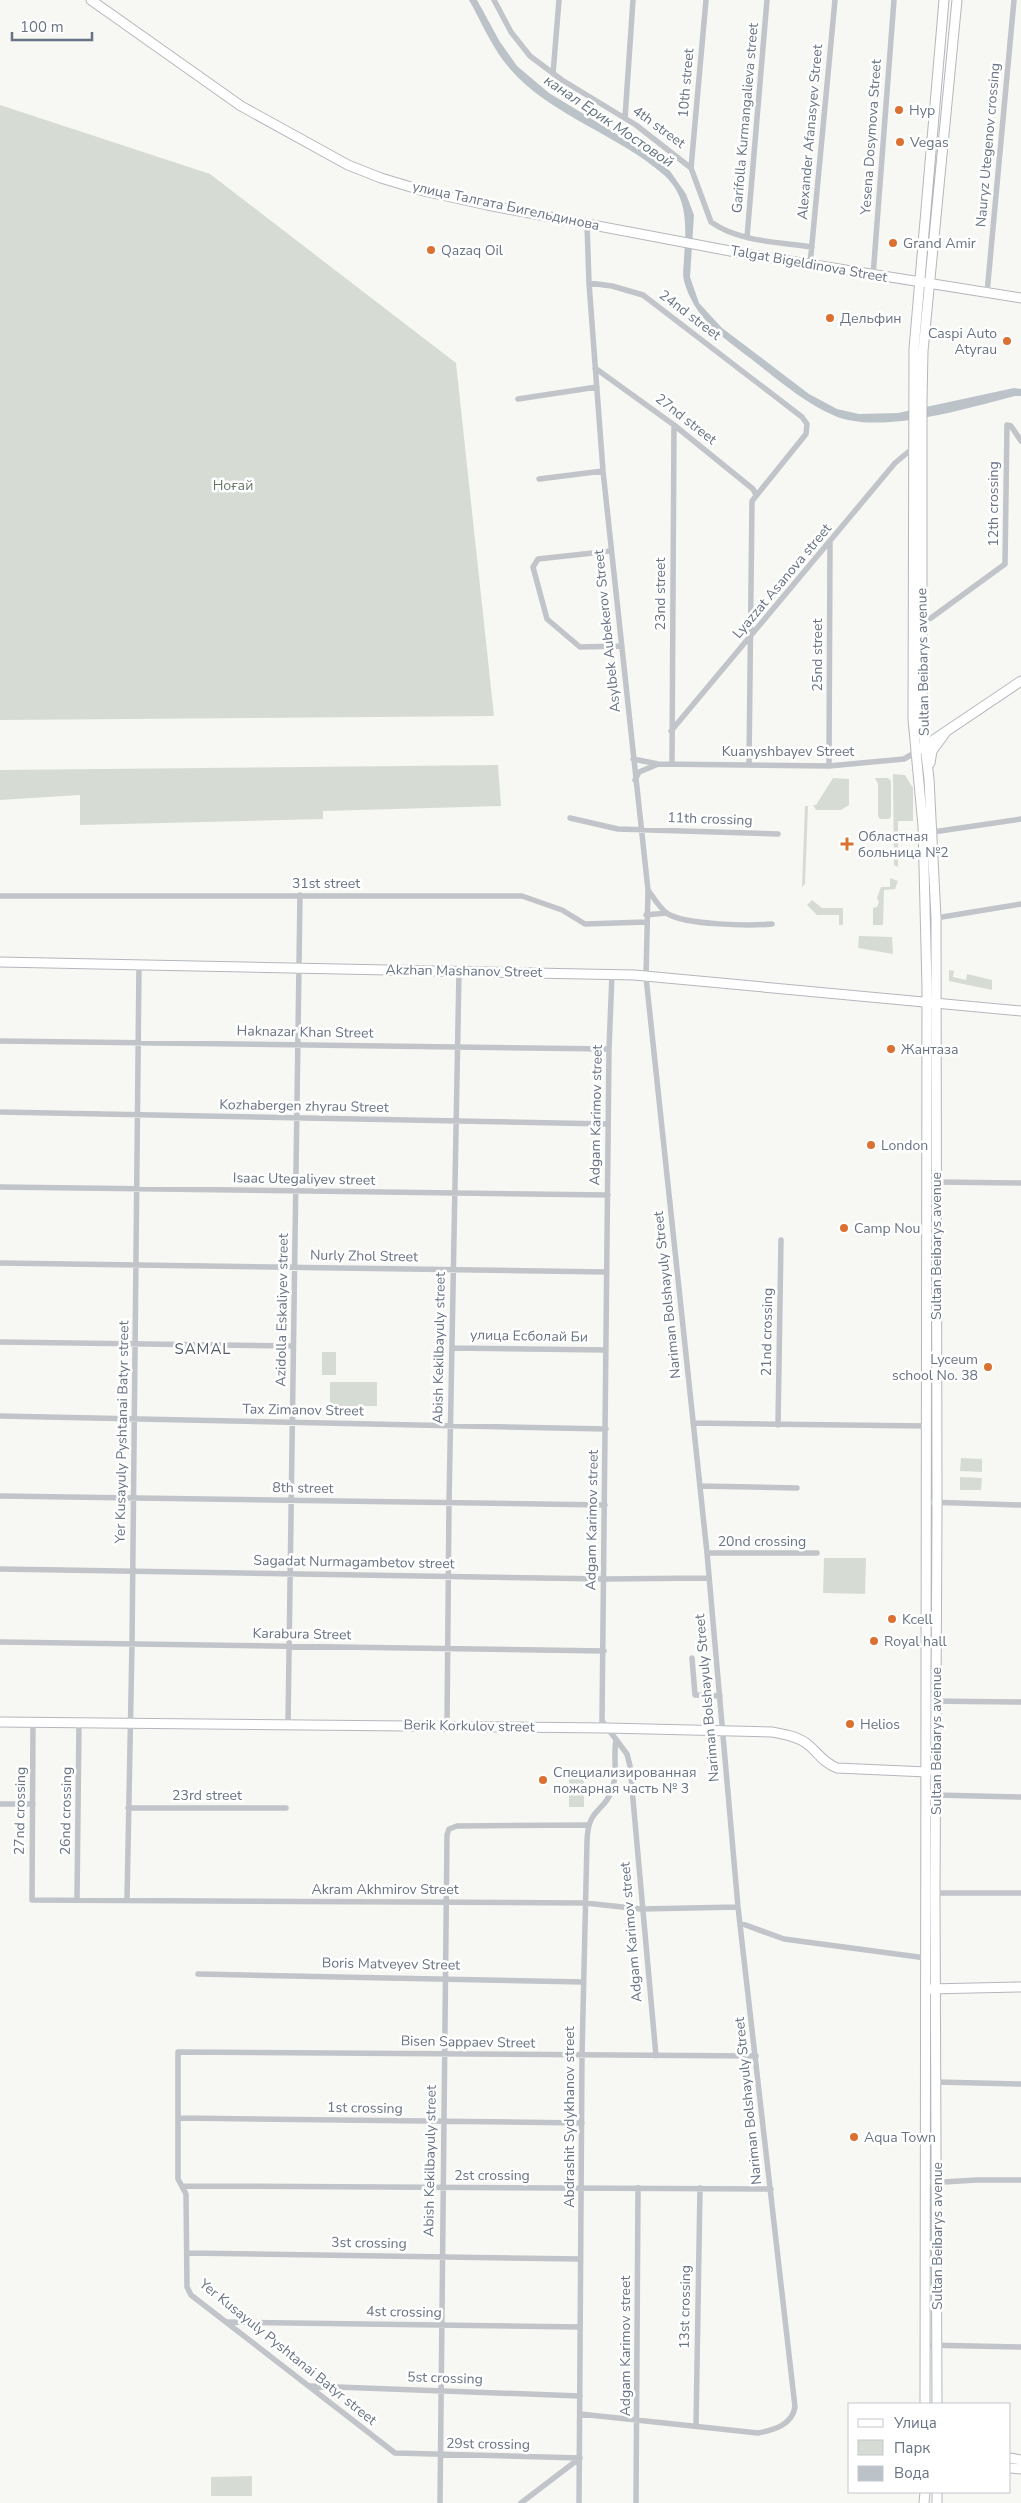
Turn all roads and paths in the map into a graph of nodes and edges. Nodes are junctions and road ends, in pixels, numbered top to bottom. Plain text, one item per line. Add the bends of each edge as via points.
1 (91, 0) edge
2 (494, 0) edge
3 (559, 0) edge
4 (633, 0) edge
5 (706, 0) edge
6 (767, 0) edge
7 (835, 0) edge
8 (894, 0) edge
9 (944, 0) edge
10 (957, 0) edge
11 (1014, 0) edge
12 (553, 74) junction
13 (625, 118) junction
14 (691, 168) junction
15 (587, 224) junction
16 (747, 237) junction
17 (701, 245) joint
18 (812, 247) junction
19 (810, 265) junction
20 (932, 269) junction
21 (919, 271) junction
22 (873, 276) junction
23 (904, 280) junction
24 (918, 282) junction
25 (589, 283) junction
26 (931, 284) junction
27 (947, 286) junction
28 (987, 292) junction
29 (1021, 298) edge
30 (917, 299) junction
31 (929, 302) junction
32 (596, 368) junction
33 (597, 387) junction
34 (518, 399) dead end
35 (674, 425) junction
36 (1021, 441) edge
37 (913, 448) junction
38 (603, 471) junction
39 (539, 479) dead end
40 (756, 495) junction
41 (830, 543) junction
42 (611, 551) junction
43 (921, 621) junction
44 (751, 638) junction
45 (621, 646) junction
46 (1021, 681) edge
47 (671, 731) junction
48 (944, 732) junction
49 (924, 746) junction
50 (916, 752) junction
51 (633, 760) junction
52 (672, 763) junction
53 (658, 764) junction
54 (749, 764) junction
55 (829, 766) junction
56 (929, 778) junction
57 (635, 780) junction
58 (570, 818) dead end
59 (1021, 819) edge
60 (641, 829) junction
61 (933, 832) junction
62 (778, 834) dead end
63 (648, 890) junction
64 (300, 895) junction
65 (0, 896) edge
66 (1021, 904) edge
67 (666, 913) junction
68 (646, 918) junction
69 (936, 918) junction
70 (772, 924) dead end
71 (0, 962) edge
72 (139, 964) junction
73 (299, 967) junction
74 (459, 971) junction
75 (612, 974) junction
76 (646, 977) junction
77 (932, 1001) junction
78 (1021, 1010) edge
79 (0, 1041) edge
80 (138, 1043) junction
81 (298, 1045) junction
82 (458, 1047) junction
83 (609, 1049) junction
84 (0, 1112) edge
85 (137, 1115) junction
86 (297, 1118) junction
87 (456, 1121) junction
88 (608, 1124) junction
89 (932, 1182) junction
90 (1021, 1184) edge
91 (0, 1187) edge
92 (137, 1189) junction
93 (296, 1191) junction
94 (455, 1193) junction
95 (608, 1195) junction
96 (781, 1240) dead end
97 (0, 1263) edge
98 (136, 1265) junction
99 (295, 1268) junction
100 (453, 1270) junction
101 (607, 1272) junction
102 (0, 1342) edge
103 (135, 1344) junction
104 (294, 1346) junction
105 (452, 1348) junction
106 (606, 1350) junction
107 (0, 1416) edge
108 (134, 1419) junction
109 (292, 1423) junction
110 (693, 1423) junction
111 (778, 1425) junction
112 (450, 1426) junction
113 (927, 1426) junction
114 (606, 1429) junction
115 (700, 1486) junction
116 (797, 1488) dead end
117 (0, 1496) edge
118 (134, 1498) junction
119 (291, 1500) junction
120 (927, 1502) junction
121 (937, 1502) junction
122 (448, 1503) junction
123 (605, 1505) junction
124 (1021, 1505) edge
125 (817, 1553) dead end
126 (706, 1554) junction
127 (0, 1569) edge
128 (133, 1572) junction
129 (290, 1574) junction
130 (448, 1575) junction
131 (708, 1578) junction
132 (604, 1579) junction
133 (0, 1642) edge
134 (132, 1644) junction
135 (289, 1646) junction
136 (447, 1649) junction
137 (604, 1651) junction
138 (692, 1658) dead end
139 (720, 1696) junction
140 (936, 1701) junction
141 (926, 1702) junction
142 (1021, 1702) edge
143 (0, 1722) edge
144 (33, 1722) junction
145 (79, 1722) junction
146 (130, 1723) junction
147 (288, 1724) junction
148 (447, 1726) junction
149 (607, 1728) junction
150 (723, 1730) junction
151 (616, 1740) junction
152 (927, 1772) junction
153 (935, 1795) junction
154 (1021, 1797) edge
155 (0, 1804) edge
156 (33, 1804) junction
157 (128, 1808) junction
158 (286, 1808) dead end
159 (587, 1825) junction
160 (935, 1893) junction
161 (1021, 1893) edge
162 (77, 1899) junction
163 (32, 1900) joint
164 (127, 1900) junction
165 (445, 1902) junction
166 (585, 1903) junction
167 (738, 1907) junction
168 (641, 1908) junction
169 (740, 1923) junction
170 (926, 1958) junction
171 (198, 1974) dead end
172 (445, 1977) junction
173 (583, 1982) junction
174 (1021, 1987) edge
175 (937, 1989) junction
176 (926, 1990) junction
177 (178, 2052) joint
178 (444, 2054) junction
179 (582, 2055) junction
180 (656, 2056) junction
181 (756, 2056) junction
182 (937, 2082) junction
183 (1021, 2084) edge
184 (179, 2118) junction
185 (443, 2121) junction
186 (582, 2123) junction
187 (1021, 2180) edge
188 (938, 2182) junction
189 (926, 2183) junction
190 (183, 2186) junction
191 (442, 2187) junction
192 (581, 2188) junction
193 (638, 2188) junction
194 (700, 2188) junction
195 (771, 2189) junction
196 (188, 2253) junction
197 (442, 2256) junction
198 (580, 2259) junction
199 (228, 2322) junction
200 (440, 2326) junction
201 (580, 2327) junction
202 (926, 2344) junction
203 (937, 2344) junction
204 (1021, 2347) edge
205 (309, 2386) junction
206 (440, 2391) junction
207 (580, 2396) junction
208 (926, 2403) edge
209 (937, 2403) edge
210 (580, 2414) junction
211 (636, 2420) junction
212 (696, 2426) junction
213 (395, 2454) joint
214 (440, 2456) junction
215 (580, 2458) junction
216 (440, 2503) edge
217 (521, 2503) edge
218 (580, 2503) edge
219 (636, 2503) edge

1 - 15 main road, улица Талгата Бигельдинова via 241,106 348,165 424,191
2 - 12 street, 4th street via 511,32 530,56
3 - 12 street
4 - 13 street
5 - 14 street, 10th street
6 - 16 street, Garifolla Kurmangalieva street
7 - 18 street, Alexander Afanasyev Street
8 - 22 street, Yesena Dosymova Street
9 - 21 main road, Sultan Beibarys avenue
10 - 20 main road, Sultan Beibarys avenue
11 - 28 street, Nauryz Utegenov crossing
12 - 13 street, 4th street
13 - 14 street, 4th street
14 - 16 street, 4th street via 711,222
15 - 17 main road, улица Талгата Бигельдинова
15 - 25 street
16 - 18 street, 4th street
17 - 19 main road, Talgat Bigeldinova Street
18 - 19 street, Alexander Afanasyev Street
19 - 22 main road, Talgat Bigeldinova Street
20 - 26 main road, Sultan Beibarys avenue
20 - 27 main road via 936,281
21 - 23 main road via 914,277
21 - 24 main road, Sultan Beibarys avenue
22 - 23 main road, Talgat Bigeldinova Street
23 - 24 main road, Talgat Bigeldinova Street
23 - 30 main road via 914,287
24 - 26 main road, Talgat Bigeldinova Street
24 - 30 main road, Sultan Beibarys avenue
25 - 32 street, Asylbek Aubekerov Street
25 - 40 street, 24nd street via 643,295 802,417 808,429 806,434
26 - 27 main road, Talgat Bigeldinova Street
26 - 31 main road, Sultan Beibarys avenue
27 - 28 main road, Talgat Bigeldinova Street
27 - 31 main road via 936,290
28 - 29 main road, Talgat Bigeldinova Street
30 - 37 main road, Sultan Beibarys avenue
31 - 43 main road, Sultan Beibarys avenue via 923,351
32 - 33 street, Asylbek Aubekerov Street
32 - 35 street, 27nd street
33 - 34 street
33 - 38 street, Asylbek Aubekerov Street
35 - 40 street, 27nd street
35 - 47 street, 23nd street
36 - 43 street, 12th crossing via 1006,425 1005,564 931,618
37 - 41 street, Lyazzat Asanova street via 895,463
37 - 50 main road, Sultan Beibarys avenue via 913,719
38 - 39 street
38 - 42 street, Asylbek Aubekerov Street
40 - 44 street via 752,501
41 - 44 street, Lyazzat Asanova street
41 - 55 street, 25nd street
42 - 45 street, Asylbek Aubekerov Street
42 - 45 street via 538,559 533,567 547,619 552,625 580,647
43 - 49 main road, Sultan Beibarys avenue
44 - 47 street, Lyazzat Asanova street
44 - 54 street
45 - 51 street, Asylbek Aubekerov Street
46 - 48 main road
47 - 52 street, 23nd street
48 - 49 main road
48 - 56 main road via 932,751
49 - 50 main road
49 - 56 main road, Sultan Beibarys avenue
50 - 55 street, Kuanyshbayev Street via 904,759
50 - 77 main road, Sultan Beibarys avenue
51 - 53 street, Kuanyshbayev Street
51 - 57 street, Asylbek Aubekerov Street
52 - 53 street, Kuanyshbayev Street
52 - 54 street, Kuanyshbayev Street
53 - 57 street, Kuanyshbayev Street via 639,772
54 - 55 street, Kuanyshbayev Street
56 - 61 main road, Sultan Beibarys avenue
57 - 60 street, Asylbek Aubekerov Street
58 - 60 street, 11th crossing via 618,829
59 - 61 street
60 - 62 street, 11th crossing
60 - 63 street, Asylbek Aubekerov Street
61 - 69 main road, Sultan Beibarys avenue
63 - 67 street
63 - 68 street, Asylbek Aubekerov Street
64 - 65 street, 31st street
64 - 68 street, 31st street via 522,896 562,910 585,924
64 - 73 street, Azidolla Eskaliyev street
66 - 69 street
67 - 68 street, 31st street
67 - 70 street via 681,919 756,926
68 - 76 street, Asylbek Aubekerov Street
69 - 77 main road, Sultan Beibarys avenue
71 - 72 main road, Akzhan Mashanov Street
72 - 73 main road, Akzhan Mashanov Street
72 - 80 street, Yer Kusayuly Pyshtanai Batyr street
73 - 74 main road, Akzhan Mashanov Street
73 - 81 street, Azidolla Eskaliyev street
74 - 75 main road, Akzhan Mashanov Street
74 - 82 street, Abish Kekilbayuly street
75 - 76 main road, Akzhan Mashanov Street
75 - 83 street, Adgam Karimov street
76 - 77 main road, Akzhan Mashanov Street
76 - 110 street, Nariman Bolshayuly Street
77 - 78 main road, Akzhan Mashanov Street
77 - 89 main road, Sultan Beibarys avenue
79 - 80 street, Haknazar Khan Street
80 - 81 street, Haknazar Khan Street
80 - 85 street, Yer Kusayuly Pyshtanai Batyr street
81 - 82 street, Haknazar Khan Street
81 - 86 street, Azidolla Eskaliyev street
82 - 83 street, Haknazar Khan Street
82 - 87 street, Abish Kekilbayuly street
83 - 88 street, Adgam Karimov street
84 - 85 street, Kozhabergen zhyrau Street
85 - 86 street, Kozhabergen zhyrau Street
85 - 92 street, Yer Kusayuly Pyshtanai Batyr street
86 - 87 street, Kozhabergen zhyrau Street
86 - 93 street, Azidolla Eskaliyev street
87 - 88 street, Kozhabergen zhyrau Street
87 - 94 street, Abish Kekilbayuly street
88 - 95 street, Adgam Karimov street
89 - 90 street
89 - 113 main road, Sultan Beibarys avenue
89 - 121 main road, Sultan Beibarys avenue
91 - 92 street, Isaac Utegaliyev street
92 - 93 street, Isaac Utegaliyev street
92 - 98 street, Yer Kusayuly Pyshtanai Batyr street
93 - 94 street, Isaac Utegaliyev street
93 - 99 street, Azidolla Eskaliyev street
94 - 95 street, Isaac Utegaliyev street
94 - 100 street, Abish Kekilbayuly street
95 - 101 street, Adgam Karimov street
96 - 111 street, 21nd crossing
97 - 98 street, Nurly Zhol Street
98 - 99 street, Nurly Zhol Street
98 - 103 street, Yer Kusayuly Pyshtanai Batyr street
99 - 100 street, Nurly Zhol Street
99 - 104 street, Azidolla Eskaliyev street
100 - 101 street, Nurly Zhol Street
100 - 105 street, Abish Kekilbayuly street
101 - 106 street, Adgam Karimov street
102 - 103 street
103 - 104 street
103 - 108 street, Yer Kusayuly Pyshtanai Batyr street
104 - 109 street, Azidolla Eskaliyev street
105 - 106 street, улица Есболай Би
105 - 112 street, Abish Kekilbayuly street
106 - 114 street, Adgam Karimov street
107 - 108 street, Tax Zimanov Street
108 - 109 street, Tax Zimanov Street
108 - 118 street, Yer Kusayuly Pyshtanai Batyr street
109 - 112 street, Tax Zimanov Street
109 - 119 street, Azidolla Eskaliyev street
110 - 111 street
110 - 115 street, Nariman Bolshayuly Street
111 - 113 street
112 - 114 street, Tax Zimanov Street
112 - 122 street, Abish Kekilbayuly street
113 - 120 main road, Sultan Beibarys avenue
114 - 123 street, Adgam Karimov street
115 - 116 street
115 - 126 street, Nariman Bolshayuly Street
117 - 118 street, 8th street
118 - 119 street, 8th street
118 - 128 street, Yer Kusayuly Pyshtanai Batyr street
119 - 122 street, 8th street
119 - 129 street, Azidolla Eskaliyev street
120 - 121 street
120 - 141 main road, Sultan Beibarys avenue
121 - 124 street
121 - 140 main road, Sultan Beibarys avenue
122 - 123 street, 8th street
122 - 130 street, Abish Kekilbayuly street
123 - 132 street, Adgam Karimov street
125 - 126 street, 20nd crossing
126 - 131 street, Nariman Bolshayuly Street
127 - 128 street, Sagadat Nurmagambetov street
128 - 129 street, Sagadat Nurmagambetov street
128 - 134 street, Yer Kusayuly Pyshtanai Batyr street
129 - 130 street, Sagadat Nurmagambetov street
129 - 135 street, Azidolla Eskaliyev street
130 - 132 street, Sagadat Nurmagambetov street
130 - 136 street, Abish Kekilbayuly street
131 - 132 street, Sagadat Nurmagambetov street
131 - 139 street, Nariman Bolshayuly Street
132 - 137 street, Adgam Karimov street
133 - 134 street, Karabura Street
134 - 135 street, Karabura Street
134 - 146 street, Yer Kusayuly Pyshtanai Batyr street
135 - 136 street, Karabura Street
135 - 147 street, Azidolla Eskaliyev street
136 - 137 street, Karabura Street
136 - 148 street, Abish Kekilbayuly street
137 - 149 street, Adgam Karimov street via 602,1721
138 - 139 street via 695,1695
139 - 150 street, Nariman Bolshayuly Street
140 - 141 street
140 - 142 street
140 - 153 main road, Sultan Beibarys avenue
141 - 152 main road, Sultan Beibarys avenue
143 - 144 main road, Berik Korkulov street
144 - 145 main road, Berik Korkulov street
144 - 156 street, 27nd crossing
145 - 146 main road, Berik Korkulov street
145 - 162 street, 26nd crossing
146 - 147 main road, Berik Korkulov street
146 - 157 street, Yer Kusayuly Pyshtanai Batyr street
147 - 148 main road, Berik Korkulov street
148 - 149 main road, Berik Korkulov street
149 - 150 main road, Berik Korkulov street
149 - 151 street, Adgam Karimov street
150 - 152 main road, Berik Korkulov street via 772,1732 794,1737 806,1743 824,1762 837,1768
150 - 167 street, Nariman Bolshayuly Street
151 - 159 street via 612,1793
151 - 168 street, Adgam Karimov street via 627,1754 630,1766
152 - 170 main road, Sultan Beibarys avenue
153 - 154 street
153 - 160 main road, Sultan Beibarys avenue
155 - 156 street
156 - 163 street, 27nd crossing
157 - 158 street, 23rd street
157 - 164 street, Yer Kusayuly Pyshtanai Batyr street
159 - 165 street, Abish Kekilbayuly street via 457,1826 449,1829
159 - 166 street, Abdrashit Sydykhanov street
160 - 161 street
160 - 175 main road, Sultan Beibarys avenue
162 - 163 street, Akram Akhmirov Street
162 - 164 street, Akram Akhmirov Street
164 - 165 street, Akram Akhmirov Street
165 - 166 street, Akram Akhmirov Street
165 - 172 street, Abish Kekilbayuly street
166 - 168 street, Akram Akhmirov Street
166 - 173 street, Abdrashit Sydykhanov street
167 - 168 street, Akram Akhmirov Street
167 - 169 street, Nariman Bolshayuly Street
168 - 180 street, Adgam Karimov street
169 - 170 street via 784,1939
169 - 181 street, Nariman Bolshayuly Street
170 - 176 main road, Sultan Beibarys avenue
171 - 172 street, Boris Matveyev Street
172 - 173 street, Boris Matveyev Street
172 - 178 street, Abish Kekilbayuly street
173 - 179 street, Abdrashit Sydykhanov street
174 - 175 main road
175 - 176 main road
175 - 182 main road, Sultan Beibarys avenue
176 - 189 main road, Sultan Beibarys avenue
177 - 178 street, Bisen Sappaev Street
177 - 184 street, Yer Kusayuly Pyshtanai Batyr street
178 - 179 street, Bisen Sappaev Street
178 - 185 street, Abish Kekilbayuly street
179 - 180 street, Bisen Sappaev Street
179 - 186 street, Abdrashit Sydykhanov street
180 - 181 street, Bisen Sappaev Street
181 - 195 street, Nariman Bolshayuly Street
182 - 183 street
182 - 188 main road, Sultan Beibarys avenue
184 - 185 street, 1st crossing
184 - 190 street, Yer Kusayuly Pyshtanai Batyr street via 178,2179
185 - 186 street, 1st crossing
185 - 191 street, Abish Kekilbayuly street
186 - 192 street, Abdrashit Sydykhanov street
187 - 188 street
188 - 189 street
188 - 203 main road, Sultan Beibarys avenue
189 - 202 main road, Sultan Beibarys avenue
190 - 191 street, 2st crossing
190 - 196 street, Yer Kusayuly Pyshtanai Batyr street
191 - 192 street, 2st crossing
191 - 197 street, Abish Kekilbayuly street
192 - 193 street, 2st crossing
192 - 198 street, Abdrashit Sydykhanov street
193 - 194 street, 2st crossing
193 - 211 street, Adgam Karimov street
194 - 195 street, 2st crossing
194 - 212 street, 13st crossing
195 - 212 street, Nariman Bolshayuly Street via 795,2407 793,2416 771,2430 758,2433
196 - 197 street, 3st crossing
196 - 199 street, Yer Kusayuly Pyshtanai Batyr street via 187,2287 191,2295
197 - 198 street, 3st crossing
197 - 200 street, Abish Kekilbayuly street
198 - 201 street, Abdrashit Sydykhanov street
199 - 200 street, 4st crossing
199 - 205 street, Yer Kusayuly Pyshtanai Batyr street
200 - 201 street, 4st crossing
200 - 206 street, Abish Kekilbayuly street
201 - 207 street, Abdrashit Sydykhanov street
202 - 203 street
202 - 208 main road, Sultan Beibarys avenue
203 - 204 street
203 - 209 main road, Sultan Beibarys avenue
205 - 206 street, 5st crossing
205 - 213 street, Yer Kusayuly Pyshtanai Batyr street
206 - 207 street, 5st crossing
206 - 214 street, Abish Kekilbayuly street
207 - 210 street, Abdrashit Sydykhanov street
210 - 211 street
210 - 215 street, Abdrashit Sydykhanov street
211 - 212 street
211 - 219 street, Adgam Karimov street
213 - 214 street, 29st crossing
214 - 215 street, 29st crossing
214 - 216 street, Abish Kekilbayuly street
215 - 217 street
215 - 218 street, Abdrashit Sydykhanov street

